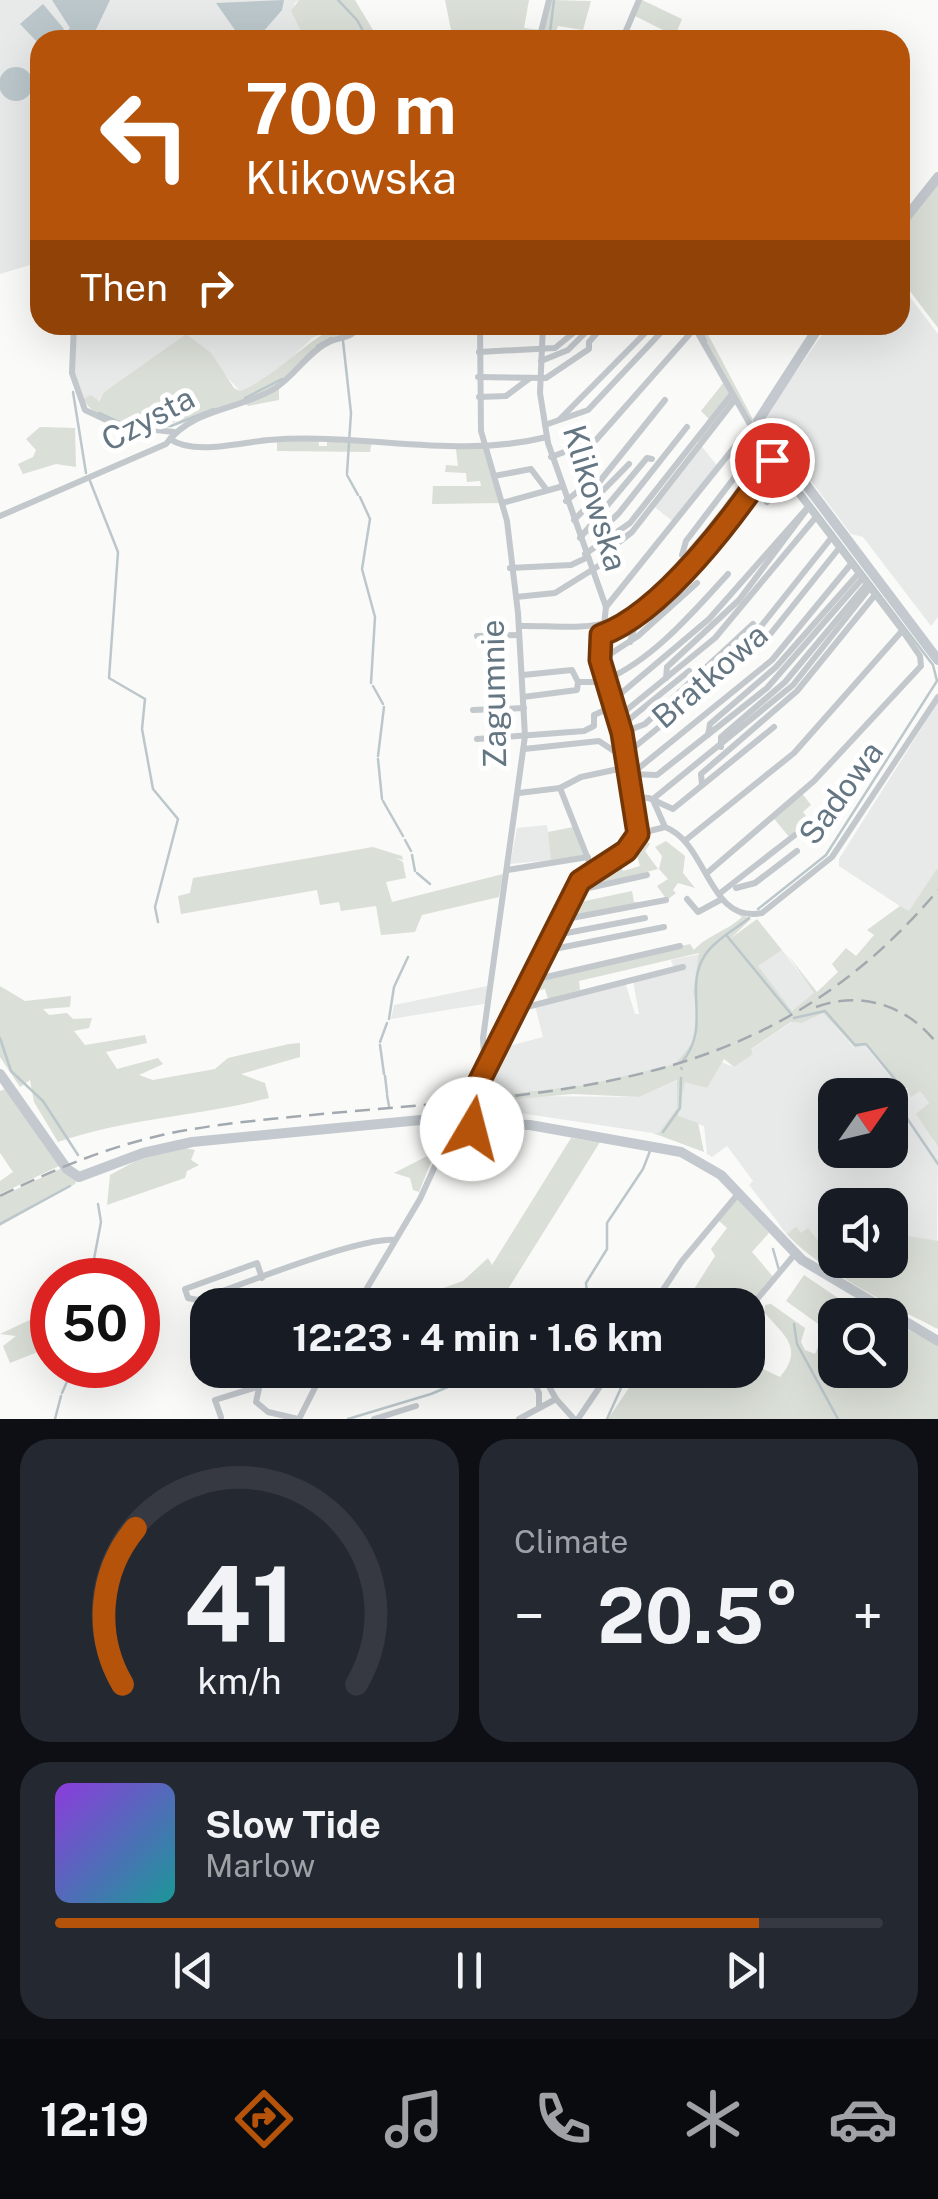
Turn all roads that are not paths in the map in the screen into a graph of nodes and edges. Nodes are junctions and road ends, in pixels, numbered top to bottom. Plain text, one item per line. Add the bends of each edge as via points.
1 (549, 0) edge
2 (639, 0) edge
3 (542, 30) edge
4 (626, 30) edge
5 (938, 178) edge
6 (910, 213) edge
7 (74, 335) edge
8 (352, 335) edge
9 (480, 335) edge
10 (543, 335) edge
11 (571, 335) edge
12 (584, 335) edge
13 (596, 335) edge
14 (644, 335) edge
15 (659, 335) edge
16 (690, 335) edge
17 (700, 335) edge
18 (813, 335) edge
19 (542, 350) junction
20 (479, 352) junction
21 (541, 361) junction
22 (478, 377) junction
23 (530, 378) junction
24 (540, 379) junction
25 (478, 397) junction
26 (733, 398) junction
27 (665, 400) dead end
28 (559, 420) junction
29 (545, 425) junction
30 (752, 425) junction
31 (687, 427) dead end
32 (172, 436) junction
33 (547, 437) junction
34 (760, 444) junction
35 (485, 448) junction
36 (766, 452) junction
37 (550, 457) junction
38 (652, 459) dead end
39 (772, 460) junction
40 (629, 464) dead end
41 (779, 468) junction
42 (494, 476) junction
43 (784, 476) junction
44 (560, 488) junction
45 (546, 489) junction
46 (566, 501) junction
47 (767, 502) dead end
48 (502, 503) junction
49 (808, 507) junction
50 (596, 514) junction
51 (0, 516) edge
52 (816, 517) junction
53 (575, 525) junction
54 (590, 531) junction
55 (832, 537) junction
56 (580, 538) junction
57 (840, 548) junction
58 (586, 556) junction
59 (852, 563) junction
60 (509, 568) junction
61 (672, 568) junction
62 (591, 571) junction
63 (728, 574) dead end
64 (697, 583) dead end
65 (866, 584) junction
66 (516, 596) junction
67 (606, 607) junction
68 (602, 623) junction
69 (753, 624) dead end
70 (902, 630) junction
71 (519, 631) junction
72 (601, 635) junction
73 (476, 636) dead end
74 (630, 642) junction
75 (600, 660) junction
76 (938, 660) edge
77 (690, 671) dead end
78 (522, 675) junction
79 (666, 678) junction
80 (606, 681) junction
81 (578, 682) junction
82 (938, 696) edge
83 (523, 698) junction
84 (613, 703) junction
85 (524, 708) junction
86 (474, 710) dead end
87 (684, 710) junction
88 (618, 717) junction
89 (774, 727) dead end
90 (622, 730) junction
91 (525, 736) junction
92 (477, 739) dead end
93 (524, 749) junction
94 (626, 752) junction
95 (630, 771) junction
96 (702, 785) junction
97 (560, 788) junction
98 (518, 793) junction
99 (633, 797) junction
100 (652, 799) junction
101 (665, 827) junction
102 (638, 834) junction
103 (795, 834) dead end
104 (686, 839) junction
105 (797, 851) dead end
106 (588, 857) junction
107 (592, 869) junction
108 (507, 870) junction
109 (706, 872) junction
110 (647, 876) dead end
111 (730, 889) junction
112 (574, 891) junction
113 (720, 897) junction
114 (688, 899) dead end
115 (666, 900) dead end
116 (645, 918) dead end
117 (560, 920) junction
118 (664, 928) dead end
119 (552, 936) junction
120 (680, 946) dead end
121 (544, 952) junction
122 (683, 968) dead end
123 (529, 981) junction
124 (515, 1010) junction
125 (489, 1062) junction
126 (2, 1082) edge
127 (379, 1121) junction
128 (458, 1123) junction
129 (425, 1125) junction
130 (444, 1149) junction
131 (738, 1193) junction
132 (395, 1240) junction
133 (795, 1254) junction
134 (262, 1278) junction
135 (368, 1288) edge
136 (664, 1288) edge
137 (765, 1288) edge
138 (938, 1337) edge
139 (254, 1388) edge
140 (259, 1388) edge
141 (314, 1388) edge
142 (537, 1388) edge
143 (550, 1388) edge
144 (598, 1388) edge
145 (556, 1399) junction
146 (416, 1406) dead end
147 (538, 1408) junction
148 (221, 1417) edge
149 (383, 1418) edge
150 (298, 1419) edge
151 (374, 1419) edge
152 (520, 1419) edge
153 (576, 1419) edge

1 - 3 street
2 - 4 street
5 - 6 main road
7 - 32 street via 72,374 85,410 119,426
8 - 32 street, Czysta via 321,347 274,389 203,413
9 - 20 street, Zagumnie
10 - 19 street, Klikowska
11 - 19 street
12 - 21 street
13 - 24 street via 576,360
14 - 28 street
15 - 28 street via 588,410
16 - 37 street via 596,440
17 - 26 street
18 - 30 main road
19 - 20 street
19 - 21 street, Klikowska
20 - 22 street, Zagumnie
21 - 24 street, Klikowska
22 - 23 street
22 - 25 street, Zagumnie
23 - 24 street
23 - 25 street via 506,396
24 - 29 street, Klikowska
25 - 35 street, Zagumnie
26 - 30 street
26 - 58 street via 630,523
26 - 62 street via 632,532
27 - 46 street via 600,481
28 - 29 street
29 - 33 street, Klikowska
30 - 34 street
30 - 67 street
30 - 76 main road
31 - 54 street via 613,520 595,536
32 - 35 street via 202,446 327,437
32 - 51 street, Czysta
33 - 35 street
33 - 37 street, Klikowska
34 - 36 street
34 - 61 street
35 - 42 street, Zagumnie
36 - 39 street
36 - 61 street
37 - 44 street, Klikowska
38 - 50 street
39 - 41 street
39 - 72 street via 680,574 621,627
40 - 53 street
41 - 43 street
41 - 74 street via 694,574 635,626
42 - 45 street via 531,469
42 - 48 street, Zagumnie
43 - 47 street
43 - 49 street
44 - 45 street
44 - 46 street, Klikowska
45 - 48 street
46 - 53 street, Klikowska
48 - 60 street, Zagumnie
49 - 52 street
49 - 79 street via 749,588 667,667
49 - 84 street via 715,614
50 - 53 street
50 - 54 street
52 - 55 street
52 - 79 street via 745,606
53 - 56 street, Klikowska
54 - 56 street
55 - 57 street
55 - 87 street via 752,637 679,698
56 - 58 street, Klikowska
57 - 59 street
57 - 87 street via 764,642
58 - 60 street via 571,565
58 - 62 street, Klikowska
59 - 65 street
59 - 95 street, Bratkowa via 772,660
60 - 66 street, Zagumnie
61 - 68 street via 622,614
62 - 66 street via 555,593
62 - 67 street, Klikowska
63 - 80 street via 673,630
64 - 74 street
65 - 70 street
65 - 95 street via 710,724 708,736 654,776
65 - 96 street via 806,683 702,774
65 - 100 street via 793,684
66 - 71 street, Zagumnie
67 - 68 street, Klikowska
68 - 71 street
68 - 72 street, Klikowska
69 - 90 street via 645,724
70 - 104 street via 791,756
70 - 109 street via 920,656 919,669 814,781
71 - 73 street
71 - 78 street, Zagumnie
72 - 75 street, Klikowska
74 - 75 street
75 - 80 street, Klikowska
77 - 90 street
78 - 81 street via 572,670
78 - 83 street, Zagumnie
79 - 88 street
80 - 81 street
80 - 84 street, Klikowska
81 - 83 street via 577,690
82 - 113 street, Sadowa via 832,857 762,913 738,912
83 - 85 street, Zagumnie
84 - 88 street, Klikowska
84 - 91 street via 584,731
85 - 86 street
85 - 91 street, Zagumnie
87 - 94 street
88 - 90 street, Klikowska
89 - 96 street
90 - 94 street, Klikowska
91 - 92 street
91 - 93 street, Zagumnie
93 - 94 street via 599,741
93 - 98 street, Zagumnie
94 - 95 street, Klikowska
95 - 97 street via 581,777
95 - 99 street, Klikowska
96 - 100 street via 670,810
97 - 98 street
97 - 106 street
98 - 108 street, Zagumnie
99 - 100 street
99 - 102 street, Klikowska
100 - 101 street
101 - 102 street
101 - 104 street
102 - 107 street via 622,855
103 - 111 street
104 - 109 street
105 - 111 street via 755,883
106 - 107 street
106 - 108 street
107 - 112 street
108 - 125 street, Zagumnie via 482,1045
109 - 113 street
110 - 112 street
111 - 113 street
112 - 117 street
113 - 114 street via 700,912
115 - 117 street
116 - 119 street
117 - 119 street
118 - 121 street
119 - 121 street
120 - 123 street
121 - 123 street
122 - 124 street
123 - 124 street
124 - 125 street
125 - 128 street
126 - 127 main road via 79,1177 177,1144
127 - 128 main road
127 - 129 main road
128 - 129 main road
128 - 130 street
128 - 131 main road via 471,1131 512,1123 660,1144 703,1163
128 - 138 main road via 515,1118 643,1136 696,1152 733,1179 808,1257
129 - 130 street via 440,1131
130 - 132 street
131 - 133 main road
131 - 136 street
132 - 134 street
132 - 135 street
133 - 137 street
133 - 138 main road
134 - 134 street via 197,1300 185,1288 257,1263
139 - 148 street via 215,1400
140 - 150 street via 261,1407
141 - 150 street
142 - 147 street
143 - 145 street
144 - 153 street
145 - 147 street
145 - 153 street
146 - 149 street
147 - 152 street
149 - 151 street

